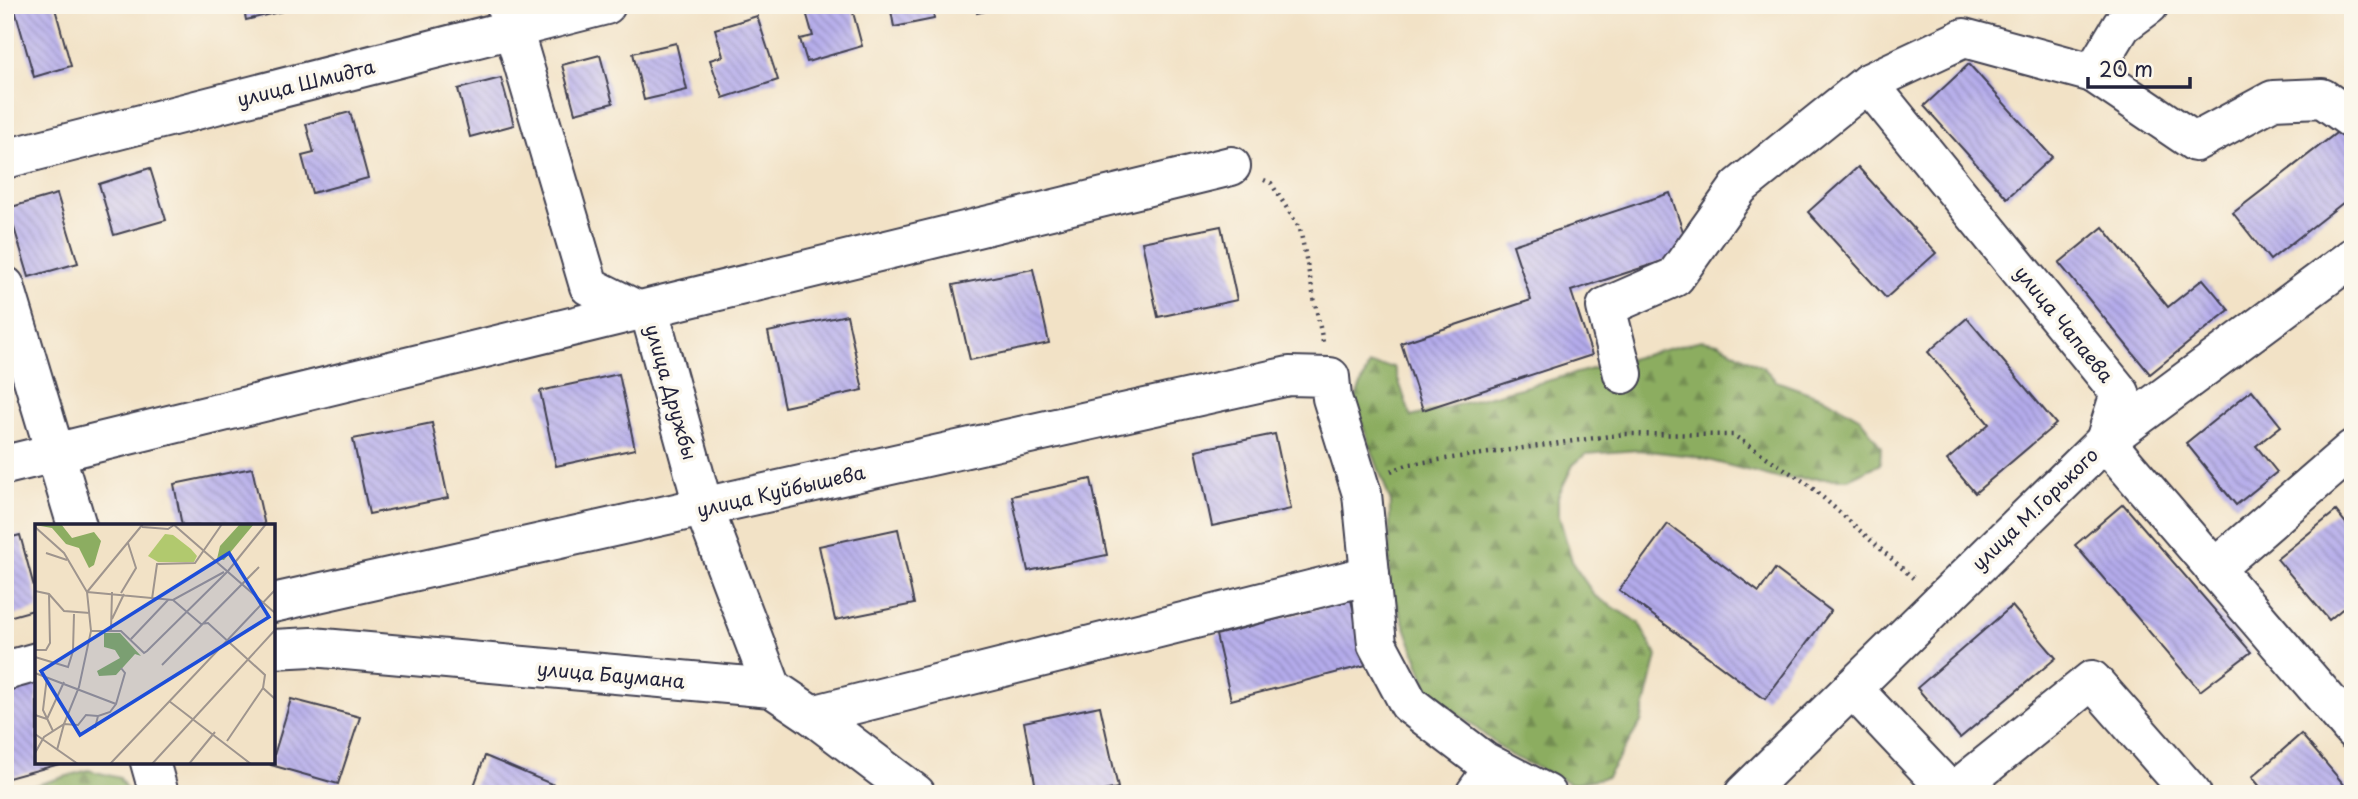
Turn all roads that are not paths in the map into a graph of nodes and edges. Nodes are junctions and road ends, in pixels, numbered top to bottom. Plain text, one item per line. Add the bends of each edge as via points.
1 (606, 5) edge
2 (2149, 5) edge
3 (509, 18) edge
4 (2093, 73) junction
5 (1868, 83) junction
6 (2353, 120) edge
7 (5, 159) edge
8 (1231, 166) road end
9 (2353, 257) edge
10 (5, 286) edge
11 (636, 311) junction
12 (1623, 374) dead end
13 (2105, 441) junction
14 (2353, 449) edge
15 (55, 452) junction
16 (5, 465) edge
17 (704, 509) junction
18 (76, 524) edge
19 (2214, 569) junction
20 (1370, 575) junction
21 (275, 603) edge
22 (275, 649) edge
23 (35, 663) edge
24 (5, 671) edge
25 (772, 688) junction
26 (1852, 688) junction
27 (2346, 710) edge
28 (812, 715) junction
29 (151, 764) edge
30 (1484, 780) edge
31 (1951, 793) edge
32 (159, 794) edge
33 (916, 794) edge
34 (1547, 794) edge
35 (1744, 794) edge
36 (2192, 794) edge

1 - 3 street, улица Шмидта
2 - 4 street via 2122,25
3 - 7 street, улица Шмидта
3 - 11 street, улица Дружбы via 589,286
4 - 5 street via 1964,38
4 - 6 street via 2195,142 2273,100 2322,99
5 - 12 street via 1739,187 1675,277 1606,307
5 - 13 street, улица Чапаева via 2120,393
8 - 11 street
9 - 13 street, улица М.Горького
10 - 15 street
11 - 15 street
11 - 17 street, улица Дружбы via 651,317
13 - 19 street
13 - 26 street, улица М.Горького
14 - 19 street
15 - 16 street
15 - 18 street
17 - 20 street, улица Куйбышева via 1289,376 1330,377 1332,398 1362,494
17 - 21 street, улица Куйбышева
17 - 25 street, улица Дружбы
19 - 27 street
20 - 28 street
20 - 30 street via 1377,644 1409,704
22 - 25 street, улица Баумана via 312,647
23 - 24 street
25 - 28 street, улица Баумана
26 - 31 street
26 - 35 street, улица М.Горького
28 - 33 street, улица Баумана
29 - 32 street
30 - 34 street
31 - 36 street via 2092,680

